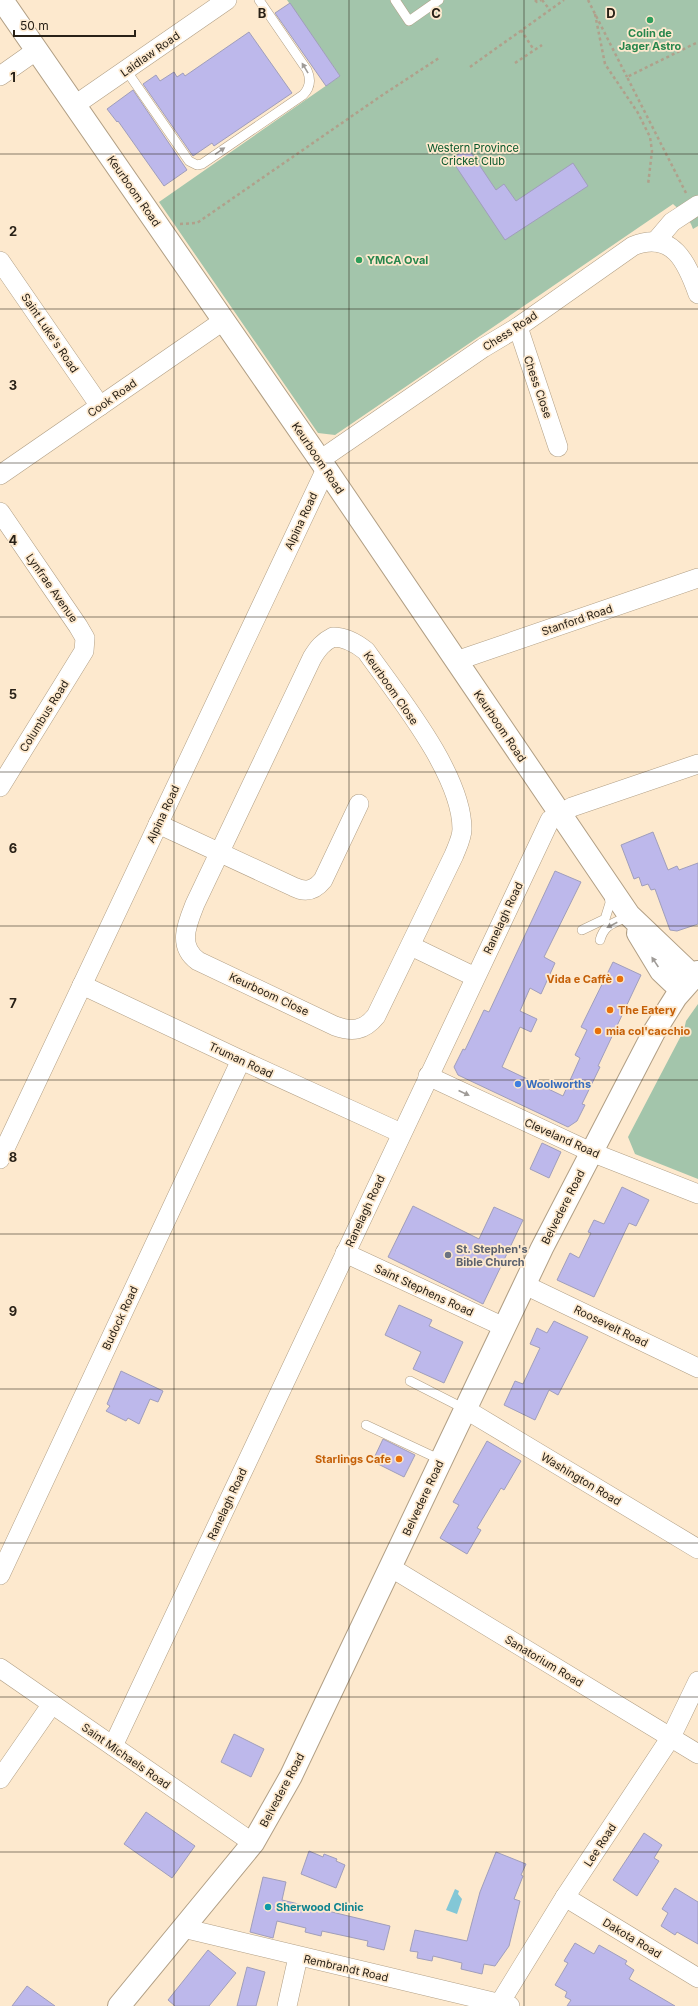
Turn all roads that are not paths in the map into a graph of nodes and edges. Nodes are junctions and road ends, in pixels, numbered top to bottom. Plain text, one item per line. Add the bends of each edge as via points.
1 (2, 0) edge
2 (259, 0) edge
3 (395, 0) edge
4 (439, 0) edge
5 (225, 1) edge
6 (37, 50) junction
7 (126, 70) junction
8 (0, 76) edge
9 (75, 105) junction
10 (691, 209) edge
11 (655, 242) junction
12 (0, 261) edge
13 (698, 294) edge
14 (223, 321) junction
15 (518, 327) junction
16 (100, 406) junction
17 (558, 447) dead end
18 (323, 464) junction
19 (0, 475) edge
20 (0, 512) edge
21 (698, 578) edge
22 (86, 645) joint
23 (456, 661) junction
24 (698, 764) edge
25 (0, 787) edge
26 (359, 804) dead end
27 (560, 813) junction
28 (158, 824) junction
29 (220, 853) junction
30 (606, 881) junction
31 (630, 917) junction
32 (582, 930) dead end
33 (600, 940) dead end
34 (413, 942) junction
35 (477, 973) junction
36 (691, 980) edge
37 (82, 985) junction
38 (240, 1060) junction
39 (428, 1076) junction
40 (401, 1133) junction
41 (591, 1152) junction
42 (0, 1159) edge
43 (698, 1194) edge
44 (345, 1253) junction
45 (525, 1285) junction
46 (504, 1327) junction
47 (698, 1368) edge
48 (410, 1381) dead end
49 (465, 1409) junction
50 (366, 1425) dead end
51 (441, 1460) junction
52 (698, 1549) edge
53 (390, 1567) junction
54 (0, 1575) edge
55 (0, 1668) edge
56 (698, 1681) edge
57 (52, 1704) junction
58 (671, 1737) junction
59 (113, 1746) junction
60 (698, 1754) edge
61 (0, 1779) edge
62 (253, 1843) junction
63 (565, 1897) junction
64 (183, 1928) junction
65 (298, 1957) junction
66 (698, 1978) edge
67 (502, 2005) edge
68 (119, 2006) edge
69 (287, 2006) edge

1 - 6 main road, Keurboom Road
7 -> 2 lane via 188,159 195,164 202,164 307,90 307,70
3 - 4 lane via 409,21
5 - 7 street, Laidlaw Road
6 - 8 street
6 - 9 main road, Keurboom Road
7 - 9 street, Laidlaw Road
9 - 14 main road, Keurboom Road
10 - 11 street via 672,222
11 - 13 street via 668,246 681,256
11 - 15 street, Chess Road via 638,244 627,249
12 - 16 street, Saint Luke's Road
14 - 16 street, Cook Road
14 - 18 main road, Keurboom Road
15 - 17 street, Chess Close
15 - 18 street, Chess Road via 482,348
16 - 19 street, Cook Road
18 - 23 main road, Keurboom Road
18 - 28 street, Alpina Road
20 - 22 street, Lynfrae Avenue via 78,626
21 - 23 street, Stanford Road
22 - 25 street, Columbus Road
23 - 27 main road, Keurboom Road
24 - 27 street, Ranelagh Road
26 - 29 street via 324,880 310,890 299,890
27 - 30 main road, Keurboom Road
27 - 35 street, Ranelagh Road via 550,820
28 - 29 street
28 - 37 street, Alpina Road
29 - 34 street, Keurboom Close via 186,927 188,951 198,961 335,1026 360,1030 368,1025 376,1016
29 - 34 street, Keurboom Close via 312,658 320,646 333,637 352,641 366,651 432,746 443,764 457,803 462,829 460,839
30 - 31 main road, Keurboom Road
30 - 32 lane via 610,903 605,919
31 -> 33 lane via 605,928
31 - 36 main road, Keurboom Road
34 - 35 street
35 - 39 street, Ranelagh Road
36 - 41 main road, Belvedere Road via 654,1032
37 - 38 street, Truman Road
37 - 42 street, Alpina Road
38 - 40 street, Truman Road
38 - 54 street, Budock Road
39 - 40 street, Ranelagh Road
39 -> 41 street, Cleveland Road
40 - 44 street, Ranelagh Road
41 - 43 street, Cleveland Road
41 - 45 main road, Belvedere Road
44 - 46 street, Saint Stephens Road
44 - 59 street, Ranelagh Road
45 - 46 main road, Belvedere Road
45 - 47 street, Roosevelt Road
46 - 49 main road, Belvedere Road
48 - 49 lane
49 - 51 main road, Belvedere Road
49 - 52 street, Washington Road
50 - 51 lane
51 - 53 main road, Belvedere Road
53 - 58 street, Sanatorium Road
53 - 62 main road, Belvedere Road via 291,1776
55 - 57 street, Saint Michaels Road
56 - 58 street, Lee Road
57 - 59 street, Saint Michaels Road
57 - 61 street
58 - 60 street, Sanatorium Road
58 - 63 street, Lee Road
59 - 62 street, Saint Michaels Road
62 - 64 main road, Belvedere Road
63 - 66 street, Dakota Road
63 - 67 street, Lee Road
64 - 65 street, Rembrandt Road
64 - 68 main road, Belvedere Road
65 - 67 street, Rembrandt Road
65 - 69 street

